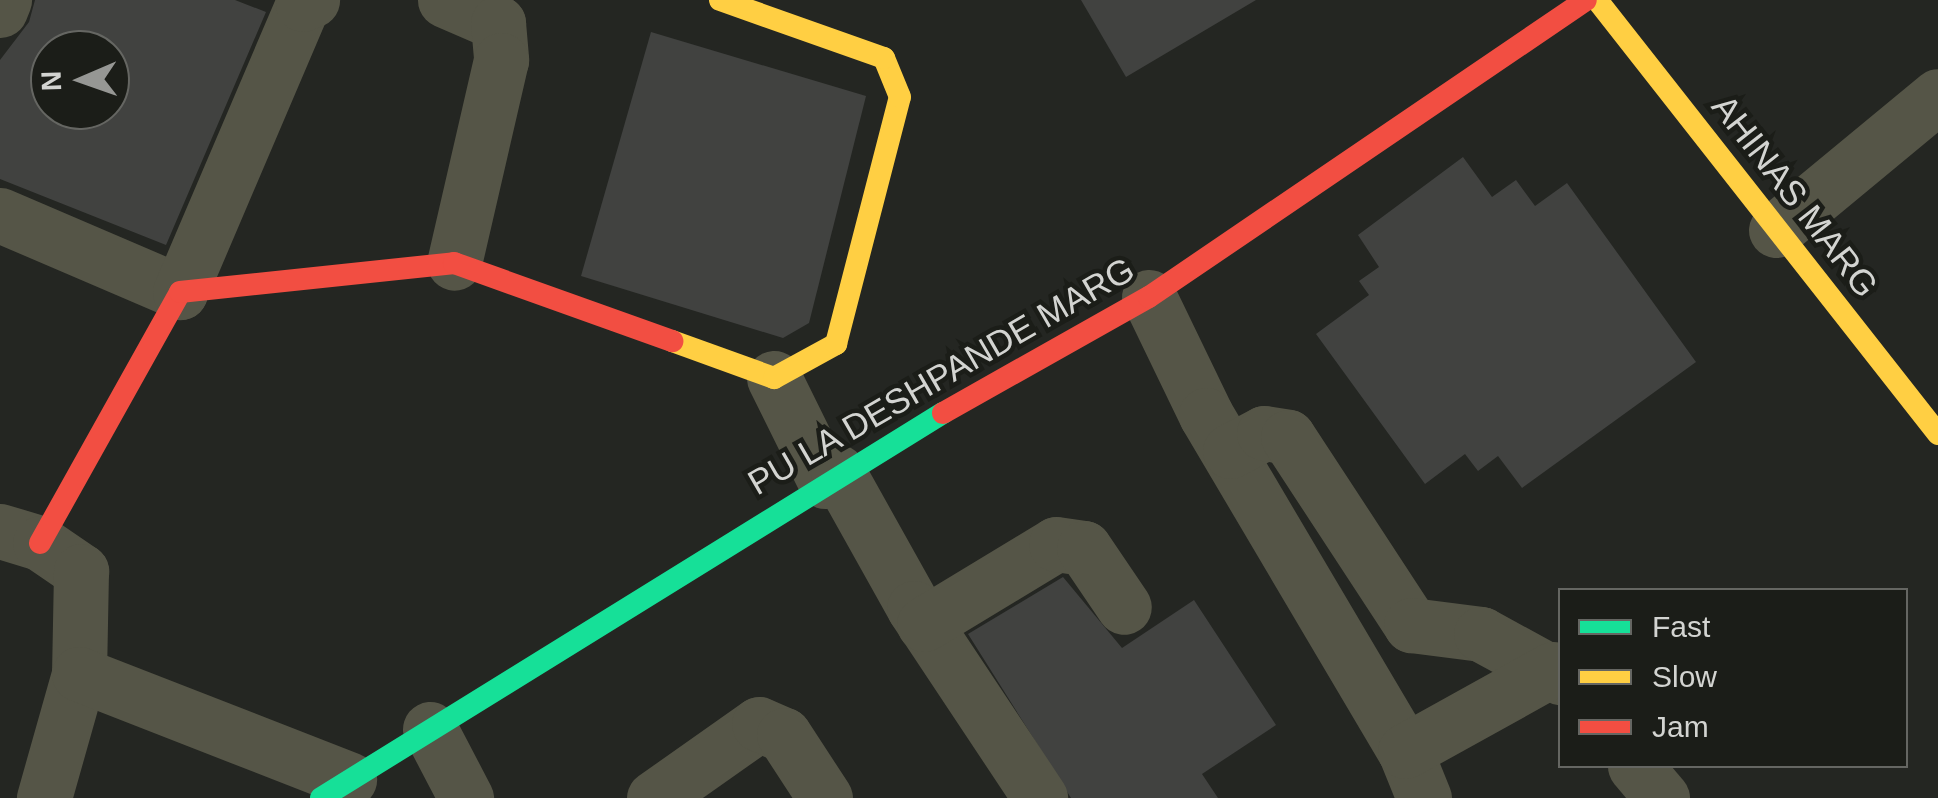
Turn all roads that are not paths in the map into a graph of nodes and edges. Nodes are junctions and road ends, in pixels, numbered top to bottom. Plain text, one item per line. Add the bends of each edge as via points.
1 (4, 0) edge
2 (445, 0) edge
3 (720, 0) edge
4 (1586, 0) edge
5 (1597, 0) edge
6 (303, 1) edge
7 (0, 10) edge
8 (1938, 96) edge
9 (0, 215) edge
10 (1776, 230) junction
11 (454, 263) junction
12 (180, 292) junction
13 (1148, 297) junction
14 (774, 378) junction
15 (1938, 434) edge
16 (1230, 450) junction
17 (832, 477) junction
18 (20, 537) edge
19 (1124, 608) dead end
20 (924, 624) junction
21 (1557, 673) edge
22 (79, 674) junction
23 (430, 729) junction
24 (1637, 768) edge
25 (1414, 774) edge
26 (335, 789) edge
27 (44, 798) edge
28 (466, 798) edge
29 (654, 798) edge
30 (825, 798) edge
31 (1040, 798) edge
32 (1662, 798) edge

1 - 7 street
2 - 11 street via 498,23 500,60
3 - 14 street via 884,58 900,97 836,344
4 - 13 street, PU LA DESHPANDE MARG
5 - 10 street, AHINAS MARG
6 - 12 street
8 - 10 street
9 - 12 street
10 - 15 street, AHINAS MARG
11 - 12 street
11 - 14 street
12 - 18 street
13 - 16 street
13 - 17 street, PU LA DESHPANDE MARG
14 - 17 street
16 - 21 street via 1264,433 1288,437 1412,625 1481,634
16 - 25 street
17 - 20 street
17 - 23 street, PU LA DESHPANDE MARG
18 - 22 street via 82,571
19 - 20 street via 1084,548 1056,544
20 - 31 street
21 - 25 street
22 - 26 street
22 - 27 street
23 - 26 street, PU LA DESHPANDE MARG
23 - 28 street
24 - 32 street
29 - 30 street via 760,724 784,735

